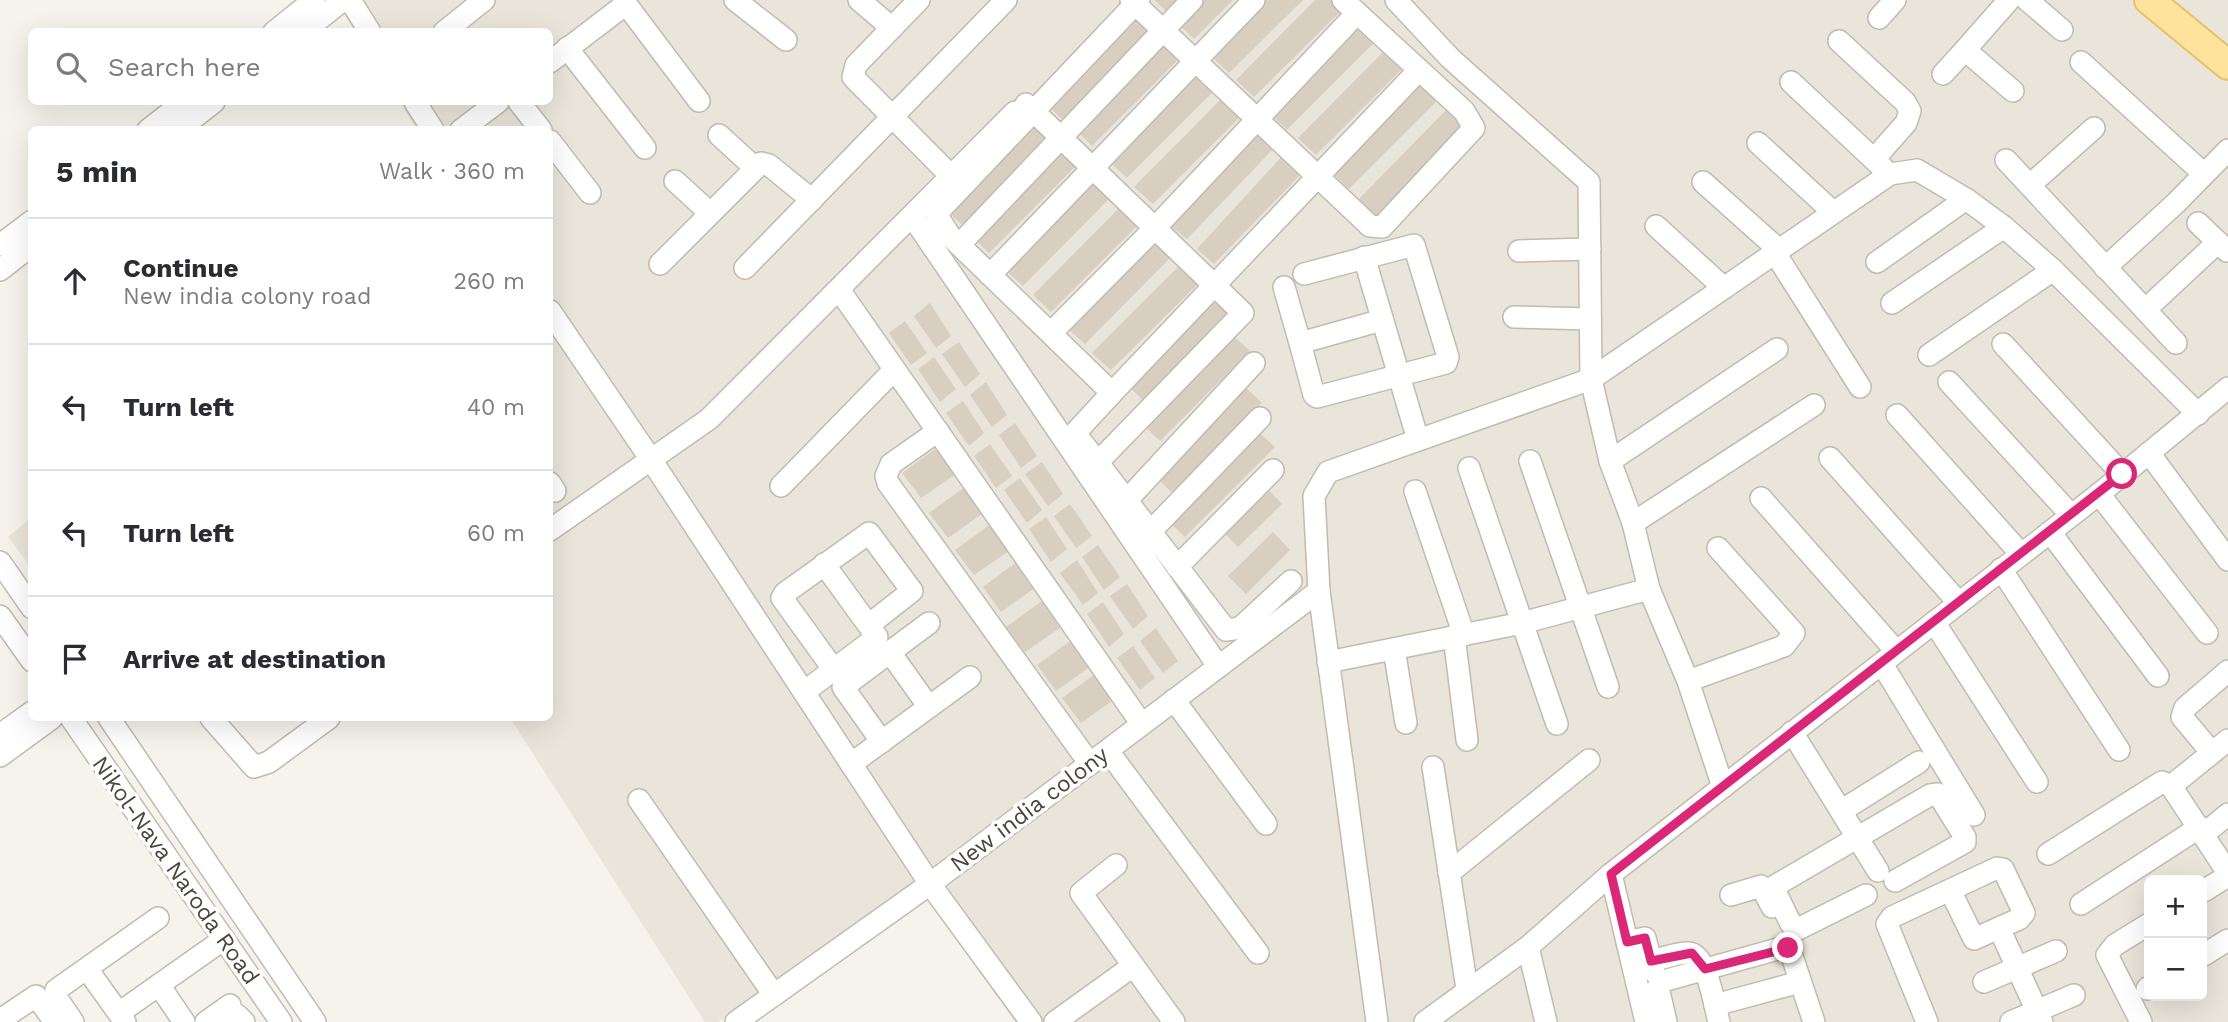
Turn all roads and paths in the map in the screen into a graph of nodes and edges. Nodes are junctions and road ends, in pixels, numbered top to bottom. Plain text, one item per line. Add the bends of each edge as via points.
1 (314, 0) edge
2 (343, 0) edge
3 (350, 0) edge
4 (484, 0) edge
5 (735, 0) edge
6 (859, 0) edge
7 (919, 0) edge
8 (1006, 0) edge
9 (1192, 0) edge
10 (1254, 0) edge
11 (1396, 0) edge
12 (1895, 0) edge
13 (2009, 0) edge
14 (2027, 0) edge
15 (1133, 1) edge
16 (2164, 4) edge
17 (1350, 7) edge
18 (1878, 18) dead end
19 (279, 28) edge
20 (308, 28) edge
21 (368, 28) edge
22 (449, 28) edge
23 (892, 28) junction
24 (2062, 30) dead end
25 (1163, 31) junction
26 (786, 40) dead end
27 (1839, 41) dead end
28 (568, 48) junction
29 (1965, 50) junction
30 (553, 60) edge
31 (1196, 62) junction
32 (2081, 62) dead end
33 (2228, 65) edge
34 (1418, 71) junction
35 (1943, 74) dead end
36 (1791, 82) dead end
37 (2013, 91) dead end
38 (699, 101) dead end
39 (180, 105) edge
40 (210, 105) edge
41 (417, 105) edge
42 (494, 105) edge
43 (521, 105) edge
44 (1030, 108) junction
45 (892, 117) junction
46 (1258, 120) junction
47 (153, 126) edge
48 (183, 126) edge
49 (430, 126) edge
50 (466, 126) edge
51 (538, 126) edge
52 (2094, 128) dead end
53 (719, 135) dead end
54 (1060, 137) junction
55 (1758, 143) dead end
56 (553, 145) edge
57 (645, 148) dead end
58 (1874, 159) junction
59 (2006, 160) dead end
60 (754, 167) junction
61 (2218, 167) edge
62 (1093, 168) junction
63 (1889, 174) junction
64 (951, 177) junction
65 (1319, 177) junction
66 (675, 181) dead end
67 (1703, 182) dead end
68 (2030, 185) junction
69 (590, 193) dead end
70 (1966, 199) junction
71 (812, 200) junction
72 (1833, 212) junction
73 (710, 213) junction
74 (912, 216) junction
75 (2199, 223) dead end
76 (28, 224) edge
77 (1656, 226) dead end
78 (2004, 227) junction
79 (1155, 228) junction
80 (0, 245) edge
81 (959, 245) junction
82 (2223, 247) edge
83 (28, 248) edge
84 (1590, 249) junction
85 (1519, 251) dead end
86 (1777, 251) junction
87 (1364, 257) junction
88 (1877, 262) dead end
89 (660, 264) dead end
90 (745, 268) dead end
91 (2105, 268) junction
92 (0, 270) edge
93 (2053, 270) junction
94 (1304, 274) dead end
95 (990, 275) junction
96 (1216, 286) junction
97 (1284, 288) dead end
98 (1724, 288) junction
99 (840, 291) junction
100 (1892, 303) dead end
101 (2145, 310) junction
102 (1514, 317) dead end
103 (1590, 319) junction
104 (1382, 320) junction
105 (553, 322) edge
106 (1051, 333) junction
107 (1300, 343) junction
108 (2003, 344) dead end
109 (2176, 344) dead end
110 (1777, 349) dead end
111 (1929, 355) dead end
112 (1254, 363) dead end
113 (894, 370) junction
114 (1399, 377) junction
115 (1591, 379) junction
116 (1949, 382) dead end
117 (1860, 387) dead end
118 (2228, 388) edge
119 (1112, 393) junction
120 (1814, 405) dead end
121 (2198, 414) junction
122 (1897, 415) dead end
123 (1260, 418) dead end
124 (938, 431) junction
125 (1418, 440) junction
126 (2149, 453) junction
127 (1830, 458) dead end
128 (652, 461) junction
129 (1530, 461) dead end
130 (1610, 461) junction
131 (1098, 462) junction
132 (1469, 468) dead end
133 (1273, 470) dead end
134 (2122, 474) junction
135 (781, 486) dead end
136 (1415, 491) dead end
137 (2099, 494) junction
138 (1761, 498) dead end
139 (1126, 501) junction
140 (2071, 514) junction
141 (1633, 523) junction
142 (553, 528) edge
143 (1150, 532) junction
144 (2050, 532) junction
145 (1718, 548) dead end
146 (2021, 554) junction
147 (2228, 560) edge
148 (0, 562) edge
149 (824, 564) junction
150 (1177, 567) junction
151 (2001, 569) junction
152 (1291, 581) dead end
153 (1649, 590) junction
154 (1319, 591) junction
155 (28, 603) edge
156 (1959, 603) junction
157 (28, 607) edge
158 (1580, 607) junction
159 (1934, 622) junction
160 (929, 623) dead end
161 (1522, 623) junction
162 (870, 624) junction
163 (4, 625) edge
164 (2207, 633) dead end
165 (1459, 636) junction
166 (1394, 649) junction
167 (889, 651) junction
168 (28, 656) edge
169 (1889, 658) junction
170 (1328, 662) junction
171 (1218, 667) junction
172 (834, 670) junction
173 (2228, 671) edge
174 (970, 677) dead end
175 (2158, 677) dead end
176 (1688, 681) junction
177 (1608, 687) dead end
178 (804, 692) junction
179 (1174, 700) junction
180 (929, 707) junction
181 (28, 715) edge
182 (48, 721) edge
183 (73, 721) edge
184 (111, 721) edge
185 (215, 721) edge
186 (324, 721) edge
187 (1141, 723) junction
188 (1406, 723) dead end
189 (1557, 724) dead end
190 (1792, 732) junction
191 (0, 735) edge
192 (1466, 740) dead end
193 (882, 742) junction
194 (2220, 746) edge
195 (2119, 750) dead end
196 (1108, 751) junction
197 (0, 756) edge
198 (1589, 760) dead end
199 (1919, 762) dead end
200 (851, 764) junction
201 (1090, 764) junction
202 (1433, 766) dead end
203 (2037, 782) dead end
204 (2172, 786) junction
205 (1723, 787) junction
206 (639, 800) dead end
207 (1841, 811) junction
208 (1974, 814) dead end
209 (2228, 814) edge
210 (1266, 824) dead end
211 (2202, 830) junction
212 (1856, 836) junction
213 (2048, 854) dead end
214 (1116, 865) dead end
215 (1449, 873) junction
216 (1611, 874) junction
217 (2228, 874) edge
218 (930, 884) junction
219 (2207, 889) edge
220 (1950, 890) junction
221 (1731, 895) dead end
222 (1866, 895) dead end
223 (2081, 904) dead end
224 (158, 918) dead end
225 (2144, 927) edge
226 (1999, 928) junction
227 (224, 939) junction
228 (2228, 940) edge
229 (1627, 942) junction
230 (1528, 947) junction
231 (1788, 948) junction
232 (2056, 951) dead end
233 (1258, 953) dead end
234 (2207, 953) edge
235 (1133, 966) junction
236 (2017, 967) junction
237 (87, 969) junction
238 (1705, 969) junction
239 (1800, 982) junction
240 (1984, 982) dead end
241 (159, 985) junction
242 (1467, 989) junction
243 (774, 995) junction
244 (2074, 995) dead end
245 (227, 1014) edge
246 (1717, 1014) edge
247 (2039, 1016) edge
248 (122, 1018) edge
249 (0, 1020) edge
250 (55, 1022) edge
251 (73, 1022) edge
252 (184, 1022) edge
253 (206, 1022) edge
254 (244, 1022) edge
255 (281, 1022) edge
256 (315, 1022) edge
257 (736, 1022) edge
258 (1031, 1022) edge
259 (1055, 1022) edge
260 (1174, 1022) edge
261 (1377, 1022) edge
262 (1425, 1022) edge
263 (1546, 1022) edge
264 (1646, 1022) edge
265 (1666, 1022) edge
266 (1814, 1022) edge
267 (1927, 1022) edge
268 (2011, 1022) edge
269 (2141, 1022) edge

1 - 19 street
2 - 20 street
3 - 21 street
4 - 22 street
5 - 26 street
6 - 23 street
7 - 23 street
8 - 45 street
9 - 25 street
10 - 31 street
11 - 84 street via 1450,58 1589,182
12 - 18 street
13 - 29 street
14 - 24 street
15 - 25 street
15 - 44 street
16 - 33 main road
17 - 34 street
17 - 46 street
23 - 45 street via 853,72 858,84
25 - 31 street
25 - 54 street
27 - 58 street via 1910,111 1906,123
28 - 30 street
28 - 38 street via 626,4
28 - 57 street
29 - 35 street
29 - 37 street
31 - 46 street
31 - 62 street
32 - 61 street
34 - 65 street
34 - 65 street via 1464,111 1474,128 1389,221 1382,227 1370,226
36 - 58 street
39 - 47 street
40 - 48 street
41 - 49 street
42 - 50 street
43 - 51 street
44 - 54 street
44 - 64 street
44 - 81 street via 936,214
45 - 64 street
45 - 71 street
46 - 65 street
46 - 79 street
52 - 68 street
53 - 60 street
54 - 62 street
54 - 81 street
55 - 72 street
56 - 69 street
58 - 63 street
59 - 68 street
60 - 71 street via 769,165
60 - 73 street
61 - 91 street
62 - 79 street
62 - 95 street
63 - 70 street via 1917,170
63 - 72 street
64 - 74 street
65 - 96 street
66 - 73 street
67 - 86 street
68 - 91 street
70 - 78 street
70 - 88 street
71 - 90 street
72 - 86 street
73 - 89 street
74 - 99 street
74 - 171 street
75 - 82 street
76 - 80 street
77 - 98 street
78 - 93 street
78 - 100 street
79 - 96 street
79 - 106 street
81 - 95 street
82 - 101 street
83 - 92 street
84 - 85 street
84 - 103 street
86 - 98 street
86 - 117 street
87 - 94 street
87 - 104 street
87 - 114 street via 1411,245 1420,260 1448,361
91 - 101 street
93 - 111 street
93 - 121 street
95 - 106 street
96 - 119 street
96 - 131 street via 1243,313
97 - 107 street
98 - 115 street
99 - 113 street
99 - 128 street via 709,419
101 - 109 street
102 - 103 street
103 - 115 street
104 - 107 street
104 - 114 street
105 - 128 street
106 - 119 street
107 - 114 street via 1317,397
108 - 134 street
110 - 130 street
112 - 139 street
113 - 124 street
113 - 135 street
114 - 125 street
115 - 125 street
115 - 130 street
116 - 140 street
118 - 121 street
119 - 131 street via 1075,433
120 - 141 street
121 - 126 street
122 - 146 street
123 - 143 street
124 - 187 street
124 - 201 street via 891,464 888,483
125 - 154 street via 1328,472 1314,496
126 - 134 street
126 - 147 street
127 - 156 street
128 - 142 street
128 - 178 street
129 - 158 street
130 - 141 street
131 - 139 street
132 - 161 street
133 - 150 street
134 - 137 street
136 - 165 street
137 - 140 street
137 - 164 street
138 - 169 street
139 - 143 street
140 - 144 street
141 - 153 street
143 - 150 street
144 - 146 street
144 - 175 street
145 - 176 street via 1794,633 1783,646
146 - 151 street
148 - 155 street
149 - 162 street
149 - 162 street via 864,534 873,535 912,591
149 - 172 street via 782,598
150 - 152 street via 1226,630 1240,628
151 - 156 street
151 - 195 street
153 - 158 street
153 - 176 street
154 - 170 street
154 - 171 street, New india colony
156 - 159 street
157 - 163 street
158 - 161 street
158 - 177 street
159 - 169 street
159 - 203 street
160 - 167 street
161 - 165 street
161 - 189 street
162 - 172 street via 876,639
163 - 168 street
165 - 166 street
165 - 192 street
166 - 170 street
166 - 188 street
167 - 180 street
167 - 193 street via 843,687
169 - 190 street
169 - 208 street
170 - 261 street
171 - 179 street, New india colony
172 - 178 street
173 - 194 street via 2185,708 2182,718
174 - 180 street
176 - 205 street
178 - 200 street
179 - 187 street, New india colony
179 - 210 street
180 - 193 street
181 - 191 street
182 - 197 street
183 - 227 street, Nikol-Nava Naroda Road
184 - 256 street
185 - 186 street via 254,767 269,762
187 - 196 street, New india colony
190 - 205 street
190 - 207 street
193 - 200 street
194 - 204 street
196 - 201 street, New india colony
196 - 233 street
198 - 215 street
199 - 207 street
200 - 218 street
201 - 218 street, New india colony
202 - 215 street
204 - 211 street
204 - 213 street via 2162,782
205 - 216 street
206 - 243 street
207 - 212 street
209 - 211 street
211 - 217 street
211 - 223 street
212 - 212 street via 1886,876 1965,842 1941,797 1930,795
212 - 222 street via 1778,882 1773,890 1798,929
214 - 235 street via 1081,893
215 - 242 street
216 - 229 street
216 - 230 street
217 - 219 street
218 - 243 street, New india colony
218 - 258 street
220 - 226 street via 1972,937
220 - 226 street via 2003,869 2024,914
220 - 267 street via 1892,917 1887,924
221 - 231 street via 1756,886 1764,888
224 - 237 street
225 - 269 street via 2107,955
226 - 236 street
227 - 241 street
227 - 255 street, Nikol-Nava Naroda Road
228 - 234 street
229 - 238 street via 1645,938 1653,968 1692,953
229 - 264 street
230 - 242 street
230 - 263 street
231 - 238 street
231 - 239 street
232 - 236 street
235 - 259 street
235 - 260 street
236 - 240 street
236 - 247 street
237 - 248 street
237 - 251 street via 55,993
238 - 246 street
238 - 265 street via 1659,984
239 - 246 street
239 - 266 street
241 - 248 street
241 - 252 street
242 - 262 street
243 - 257 street, New india colony
244 - 247 street
245 - 253 street
245 - 254 street
247 - 268 street
249 - 250 street via 36,996

